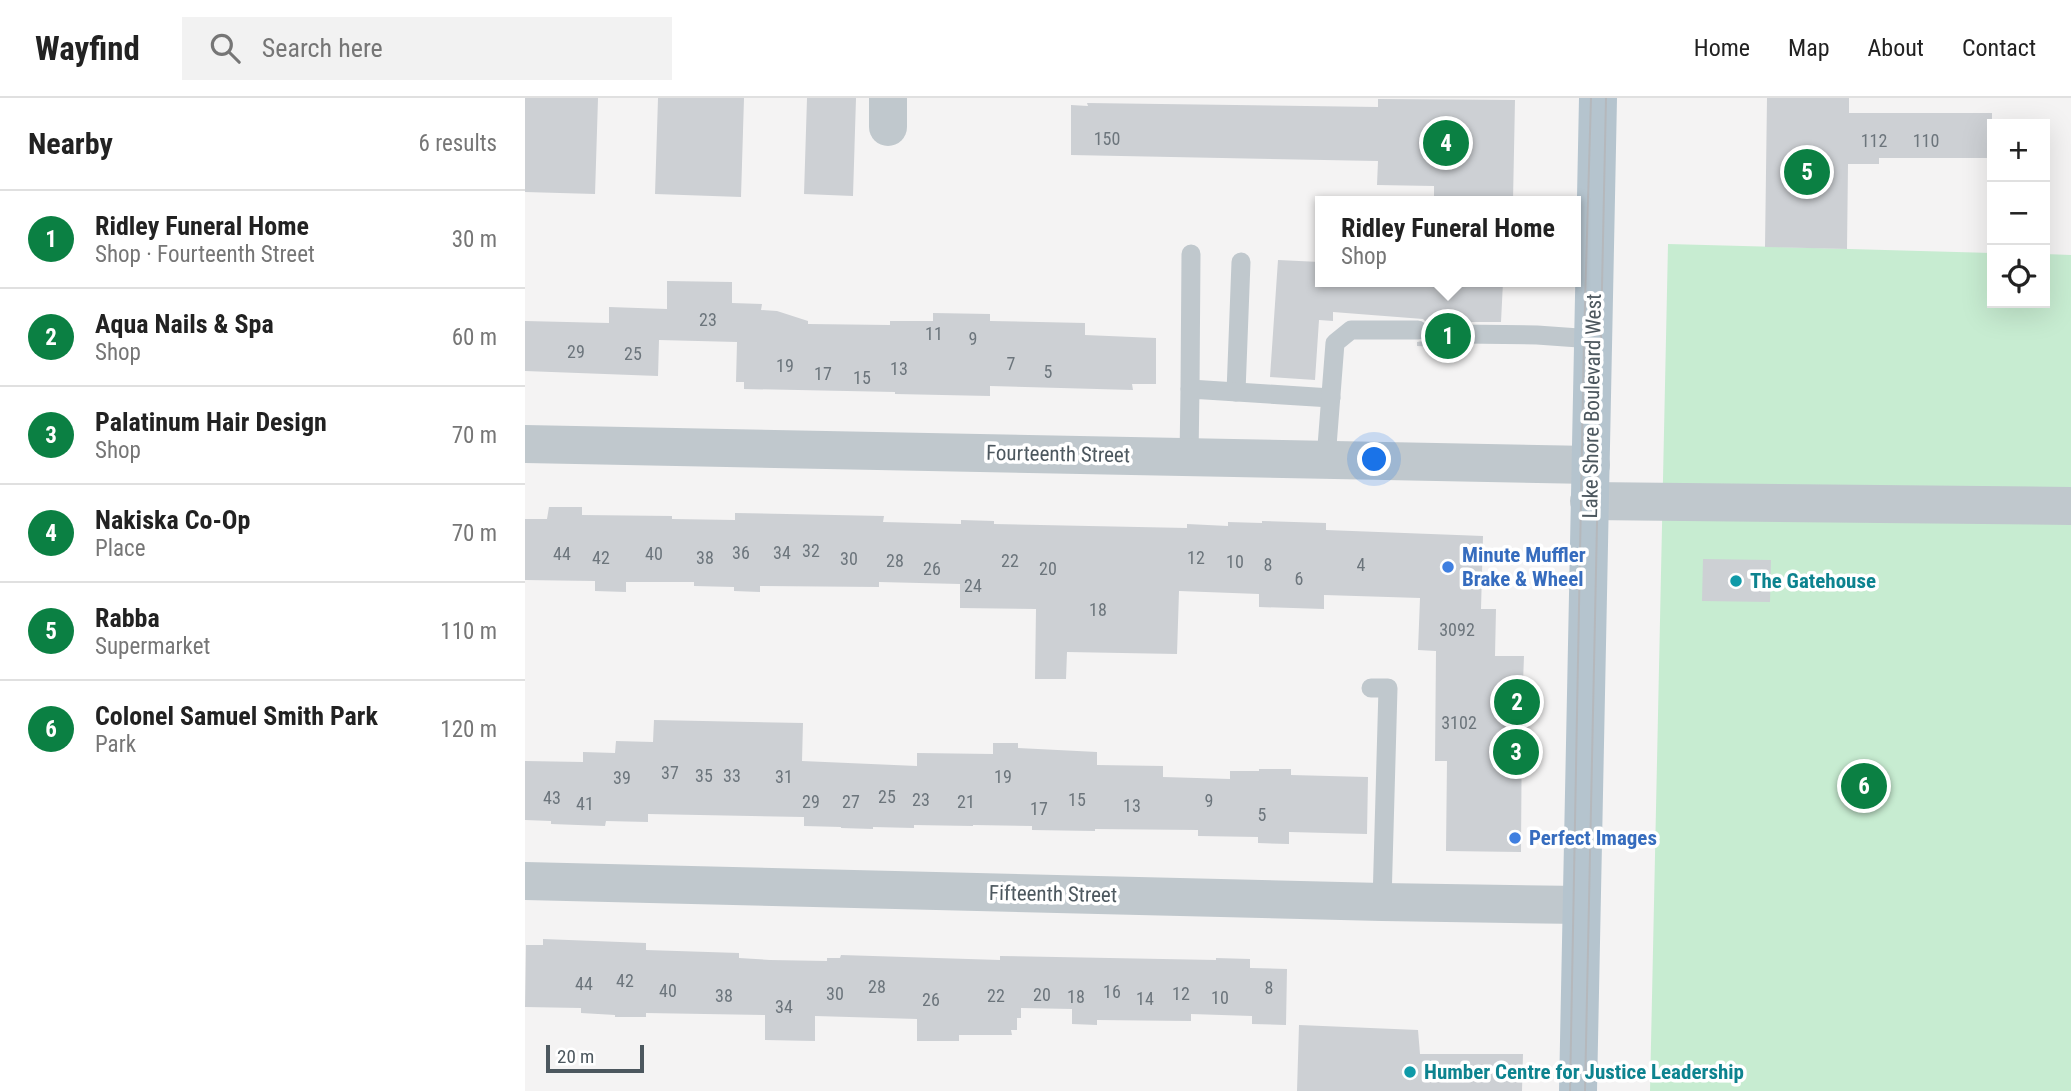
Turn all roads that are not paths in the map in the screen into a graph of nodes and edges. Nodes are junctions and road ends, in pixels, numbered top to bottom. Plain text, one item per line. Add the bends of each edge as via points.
1 (1598, 98) edge
2 (1191, 254) dead end
3 (1241, 262) dead end
4 (1418, 330) dead end
5 (1460, 334) dead end
6 (1594, 339) junction
7 (1190, 389) junction
8 (1236, 392) junction
9 (1331, 398) junction
10 (525, 444) edge
11 (1189, 457) junction
12 (1326, 459) junction
13 (1590, 483) junction
14 (2071, 506) edge
15 (1371, 688) dead end
16 (525, 881) edge
17 (1382, 902) junction
18 (1581, 905) junction
19 (1578, 1091) edge

1 - 6 main road, Lake Shore Boulevard West
2 - 7 lane
3 - 8 lane
4 - 9 lane via 1351,330 1335,343
5 - 6 lane
6 - 13 main road, Lake Shore Boulevard West
7 - 8 lane
7 - 11 lane
8 - 9 lane
9 - 12 lane
10 - 11 street, Fourteenth Street
11 - 12 street, Fourteenth Street
12 - 13 street, Fourteenth Street
13 - 14 street, Fourteenth Street
13 - 18 main road, Lake Shore Boulevard West
15 - 17 lane via 1388,688
16 - 17 street, Fifteenth Street
17 - 18 street, Fifteenth Street
18 - 19 main road, Lake Shore Boulevard West

